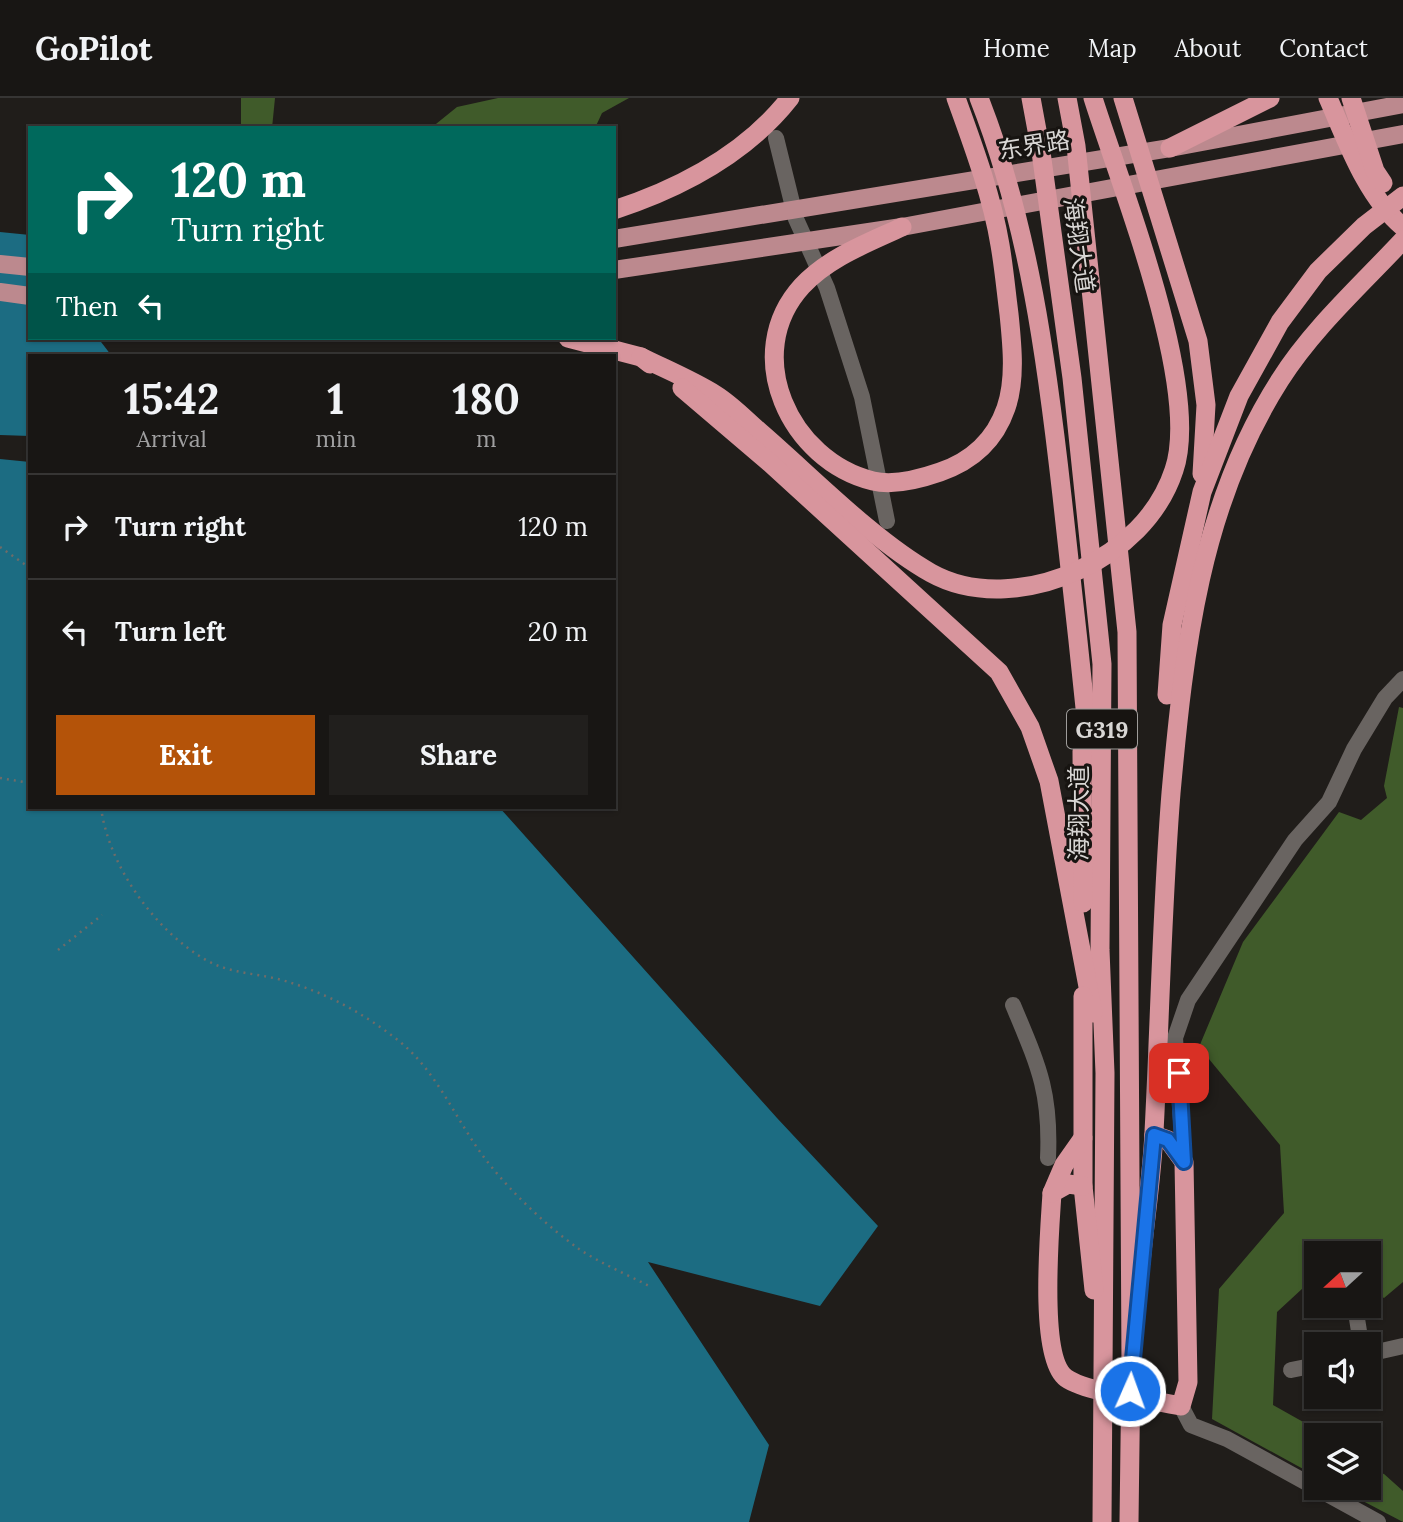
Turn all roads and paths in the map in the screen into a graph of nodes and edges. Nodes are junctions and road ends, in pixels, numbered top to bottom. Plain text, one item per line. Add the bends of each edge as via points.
1 (790, 98) edge
2 (956, 98) edge
3 (979, 98) edge
4 (1031, 98) edge
5 (1067, 98) edge
6 (1093, 98) edge
7 (1123, 98) edge
8 (1270, 98) edge
9 (1328, 98) edge
10 (1351, 98) edge
11 (1403, 104) edge
12 (1403, 134) edge
13 (776, 138) dead end
14 (1170, 148) junction
15 (1403, 196) edge
16 (616, 209) edge
17 (1403, 217) edge
18 (902, 227) junction
19 (1403, 227) edge
20 (616, 239) edge
21 (1403, 240) edge
22 (0, 264) edge
23 (28, 267) edge
24 (616, 270) edge
25 (0, 292) edge
26 (28, 296) edge
27 (576, 340) edge
28 (640, 357) junction
29 (1202, 492) junction
30 (887, 521) dead end
31 (0, 547) edge
32 (28, 567) edge
33 (1077, 635) junction
34 (1403, 679) edge
35 (0, 778) edge
36 (28, 783) edge
37 (102, 809) edge
38 (1102, 871) junction
39 (1163, 892) junction
40 (102, 915) dead end
41 (58, 950) dead end
42 (1083, 960) junction
43 (1013, 1005) dead end
44 (1105, 1073) junction
45 (1154, 1135) junction
46 (1083, 1138) junction
47 (1048, 1158) dead end
48 (1184, 1162) junction
49 (1083, 1186) junction
50 (1052, 1193) junction
51 (649, 1286) dead end
52 (1403, 1346) edge
53 (1381, 1351) edge
54 (1104, 1364) junction
55 (1131, 1365) junction
56 (1304, 1367) edge
57 (1291, 1370) dead end
58 (1181, 1406) junction
59 (1102, 1522) edge
60 (1129, 1522) edge
61 (1378, 1522) edge

1 - 16 highway via 768,126 699,175
2 - 18 highway via 1000,243 1013,355 1007,407 989,443 955,467 915,480 876,482 845,472 813,449 790,420 777,381 775,346 783,314 802,286 831,261
3 - 33 highway via 1035,295
4 - 38 highway, 海翔大道 / G319 via 1072,378 1102,664
5 - 55 highway, 海翔大道 / G319 via 1076,146 1127,632
6 - 28 highway via 1158,301 1181,423 1175,469 1155,511 1107,557 1071,574 1018,589 965,586 933,574 895,550 718,396
7 - 29 highway via 1198,341 1206,405
8 - 14 highway
9 - 19 highway via 1361,169
10 - 17 highway via 1375,171
11 - 14 main road, 东界路
12 - 18 main road
13 - 30 street via 796,219 827,288 862,397
14 - 20 main road, 东界路
15 - 29 highway via 1318,271 1280,322 1238,396
18 - 24 main road
21 - 39 highway via 1310,338 1280,379 1246,440 1218,509 1199,574 1181,677
22 - 23 main road
25 - 26 main road
27 - 28 highway
28 - 42 highway via 706,406 999,672 1030,727 1049,781
29 - 39 highway via 1172,625 1164,744
31 - 32 path
33 - 38 highway
33 - 42 highway via 1083,764
34 - 48 street via 1385,698 1354,749 1329,802 1295,840 1188,1000 1175,1038
35 - 36 path
37 - 51 path via 118,862 153,913 180,940 207,960 237,972 277,979 340,1000 402,1043 452,1104 488,1164 520,1198 579,1249
38 - 44 highway, 海翔大道 / G319
39 - 45 highway
40 - 41 path
42 - 44 highway
42 - 46 highway
43 - 47 street via 1044,1077 1050,1122
44 - 54 highway, 海翔大道 / G319
45 - 48 highway via 1168,1140
45 - 55 highway
46 - 49 highway
46 - 50 highway via 1063,1165
48 - 58 highway via 1188,1382
49 - 50 highway via 1068,1184
49 - 54 highway
50 - 58 highway via 1049,1333 1053,1359 1063,1377 1079,1385
52 - 53 street
54 - 59 highway
55 - 60 highway
56 - 57 street
58 - 61 street via 1191,1425 1227,1439

